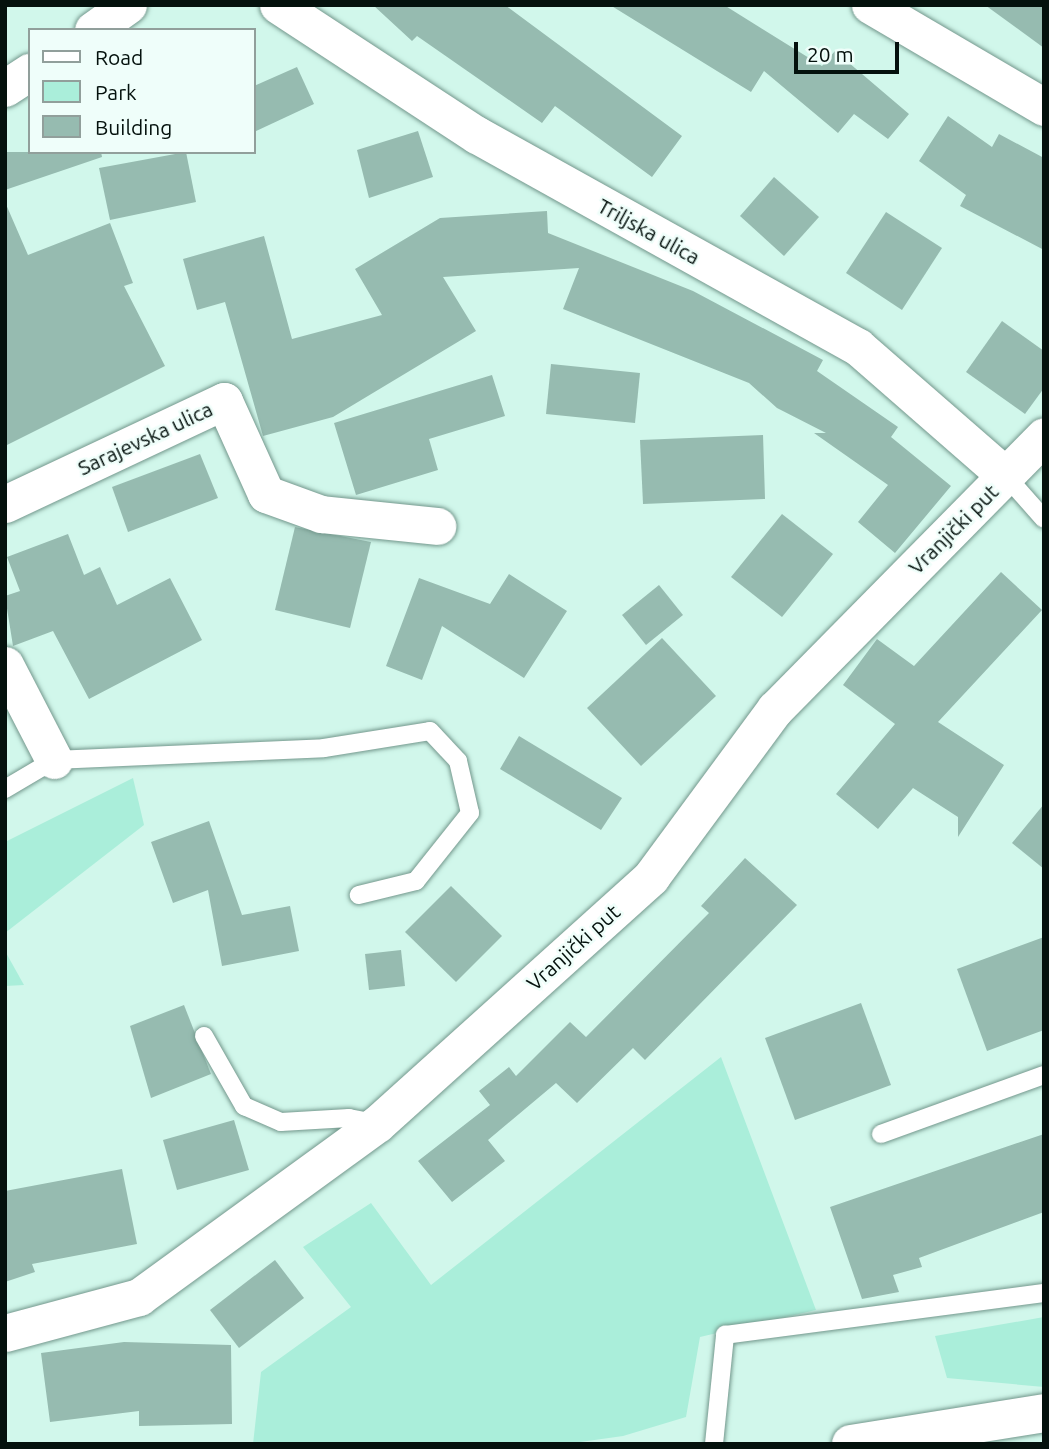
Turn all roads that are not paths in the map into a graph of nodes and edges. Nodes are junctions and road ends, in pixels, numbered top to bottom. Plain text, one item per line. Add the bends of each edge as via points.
1 (128, 5) edge
2 (278, 5) edge
3 (870, 5) edge
4 (96, 28) edge
5 (28, 73) edge
6 (5, 88) edge
7 (1044, 107) edge
8 (1044, 436) edge
9 (1006, 476) junction
10 (5, 504) edge
11 (1044, 519) edge
12 (437, 526) dead end
13 (5, 665) edge
14 (54, 760) junction
15 (5, 789) edge
16 (359, 895) dead end
17 (204, 1036) dead end
18 (1044, 1075) edge
19 (377, 1124) junction
20 (881, 1134) dead end
21 (1044, 1293) edge
22 (5, 1333) edge
23 (1044, 1413) edge
24 (714, 1444) edge
25 (851, 1444) edge

1 - 4 street
2 - 9 street, Triljska ulica via 477,135 858,346
3 - 7 street
5 - 6 street
8 - 9 street, Vranjički put
9 - 11 lane
9 - 19 street, Vranjički put via 775,709 651,877
10 - 12 street, Sarajevska ulica via 223,401 265,494 321,514
13 - 14 street
14 - 15 lane
14 - 16 lane via 324,748 430,731 458,761 470,813 416,881
17 - 19 lane via 244,1106 281,1122 349,1118
18 - 20 lane
19 - 22 street, Vranjički put via 139,1297
21 - 24 lane via 725,1335
23 - 25 main road

